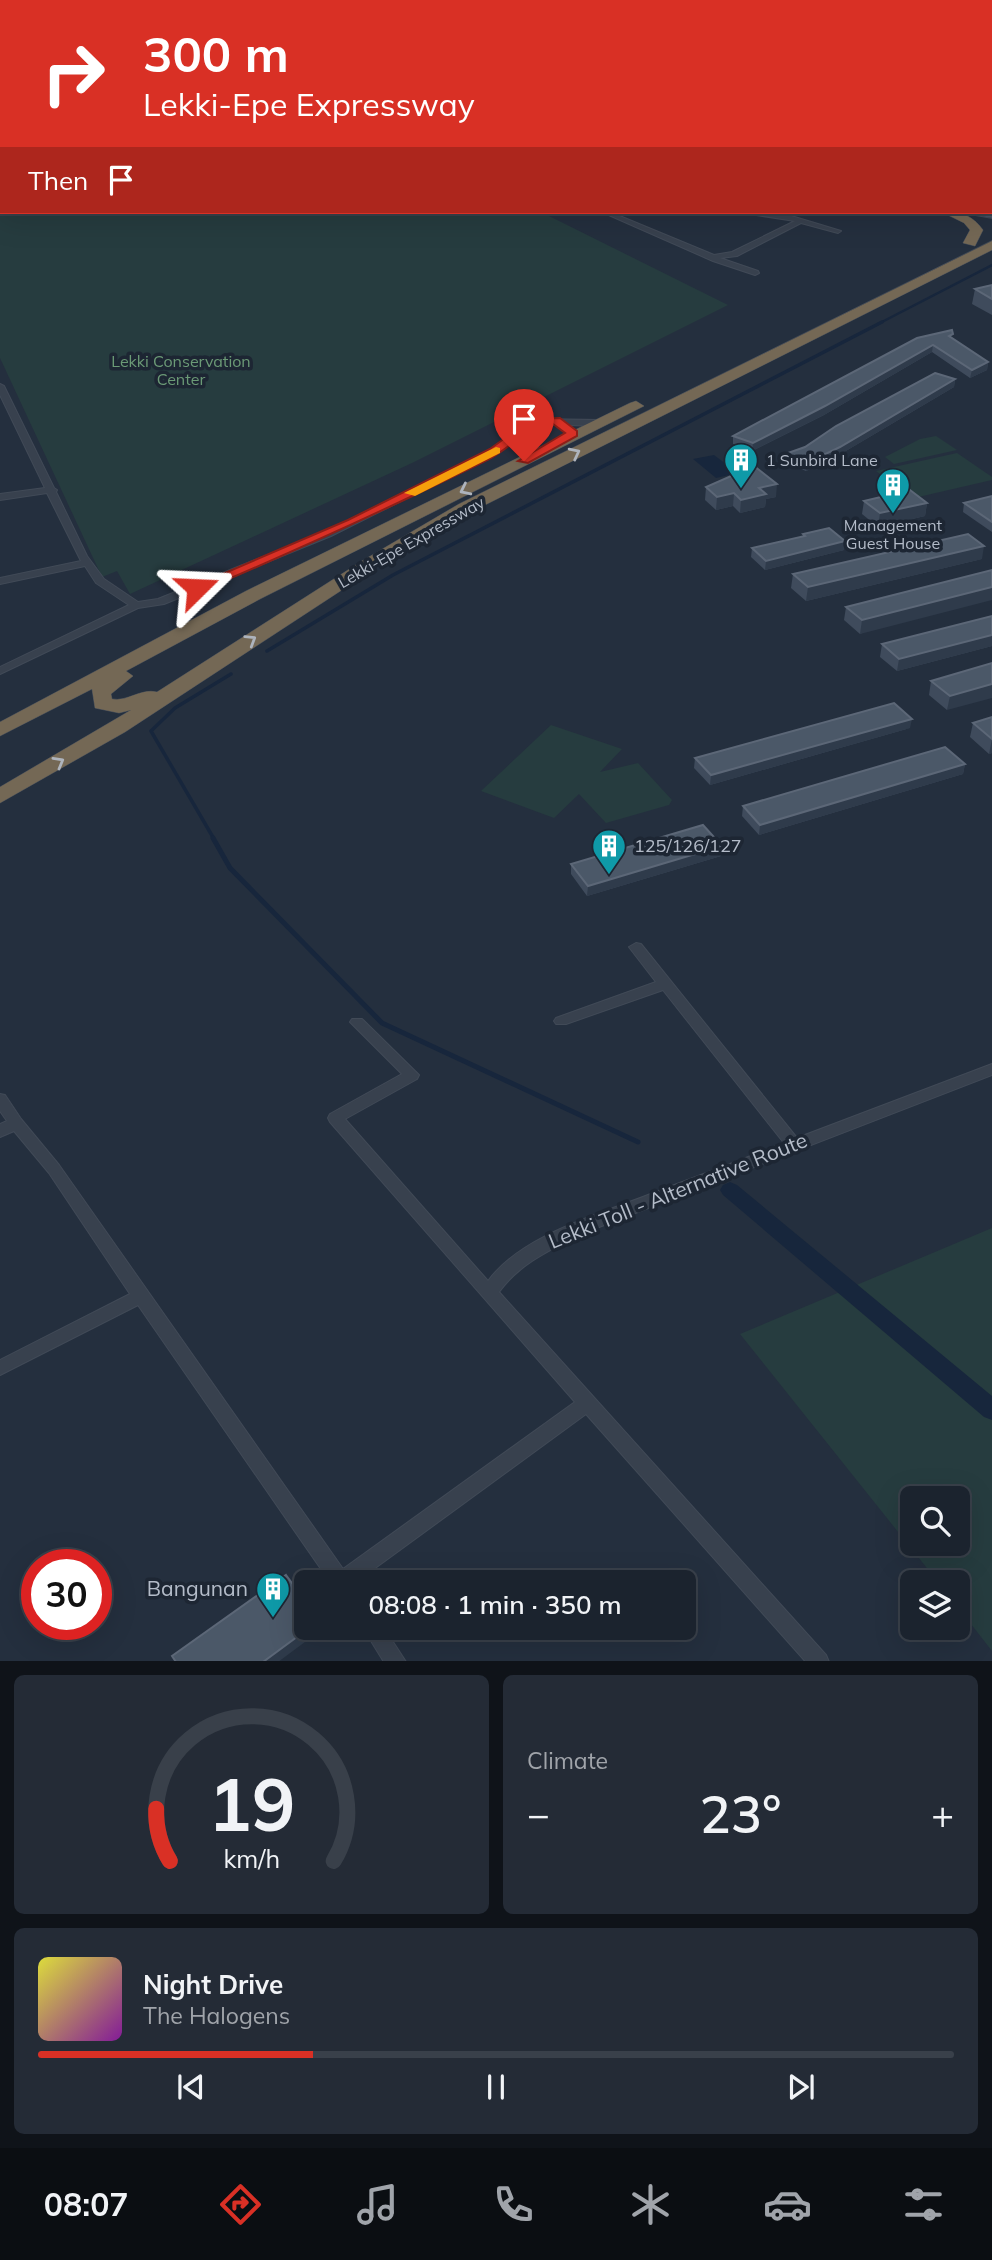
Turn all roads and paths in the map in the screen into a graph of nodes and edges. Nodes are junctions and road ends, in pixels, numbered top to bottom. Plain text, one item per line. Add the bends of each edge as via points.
1 (610, 214) edge
2 (761, 214) edge
3 (952, 214) edge
4 (800, 221) junction
5 (992, 230) edge
6 (838, 231) dead end
7 (970, 243) junction
8 (992, 244) edge
9 (713, 257) junction
10 (755, 273) dead end
11 (1, 391) edge
12 (554, 420) junction
13 (600, 423) junction
14 (573, 436) junction
15 (52, 490) junction
16 (0, 497) edge
17 (88, 563) junction
18 (0, 581) edge
19 (136, 605) junction
20 (178, 636) junction
21 (0, 671) edge
22 (198, 673) junction
23 (0, 730) edge
24 (0, 796) edge
25 (636, 947) dead end
26 (666, 984) junction
27 (562, 1021) dead end
28 (357, 1022) dead end
29 (992, 1069) edge
30 (0, 1099) edge
31 (16, 1123) junction
32 (0, 1131) edge
33 (793, 1144) junction
34 (489, 1293) junction
35 (141, 1296) junction
36 (0, 1368) edge
37 (586, 1403) junction
38 (333, 1570) edge
39 (357, 1570) edge
40 (381, 1640) edge
41 (396, 1661) edge
42 (818, 1661) edge

1 - 9 street
2 - 4 street
3 - 7 highway via 978,230
4 - 6 street
4 - 9 street via 734,254
5 - 7 highway, Lekki-Epe Expressway
7 - 13 highway, Lekki-Epe Expressway
22 -> 8 highway, Lekki-Epe Expressway via 465,509
9 - 10 street
11 - 15 street
12 - 13 street
12 - 14 street
12 - 19 street via 528,425 494,452 328,534 160,602
13 - 14 highway, Lekki-Epe Expressway
14 -> 20 highway, Lekki-Epe Expressway
15 - 16 street
15 - 17 street
17 - 18 street
17 - 19 street via 100,581
19 - 21 street
20 - 22 highway via 166,651 100,692 99,700 109,707 132,704
20 - 23 highway, Lekki-Epe Expressway
24 -> 22 highway, Lekki-Epe Expressway via 118,728
25 - 26 street
26 - 27 street
26 - 33 street
28 - 34 street via 412,1075 335,1118
29 - 33 street, Lekki Toll - Alternative Route
30 - 31 street
31 - 32 street
31 - 35 street via 54,1169
33 - 34 street, Lekki Toll - Alternative Route via 575,1230 502,1272
34 - 37 street
35 - 36 street
35 - 38 street
37 - 39 street
37 - 42 street
40 - 41 street

